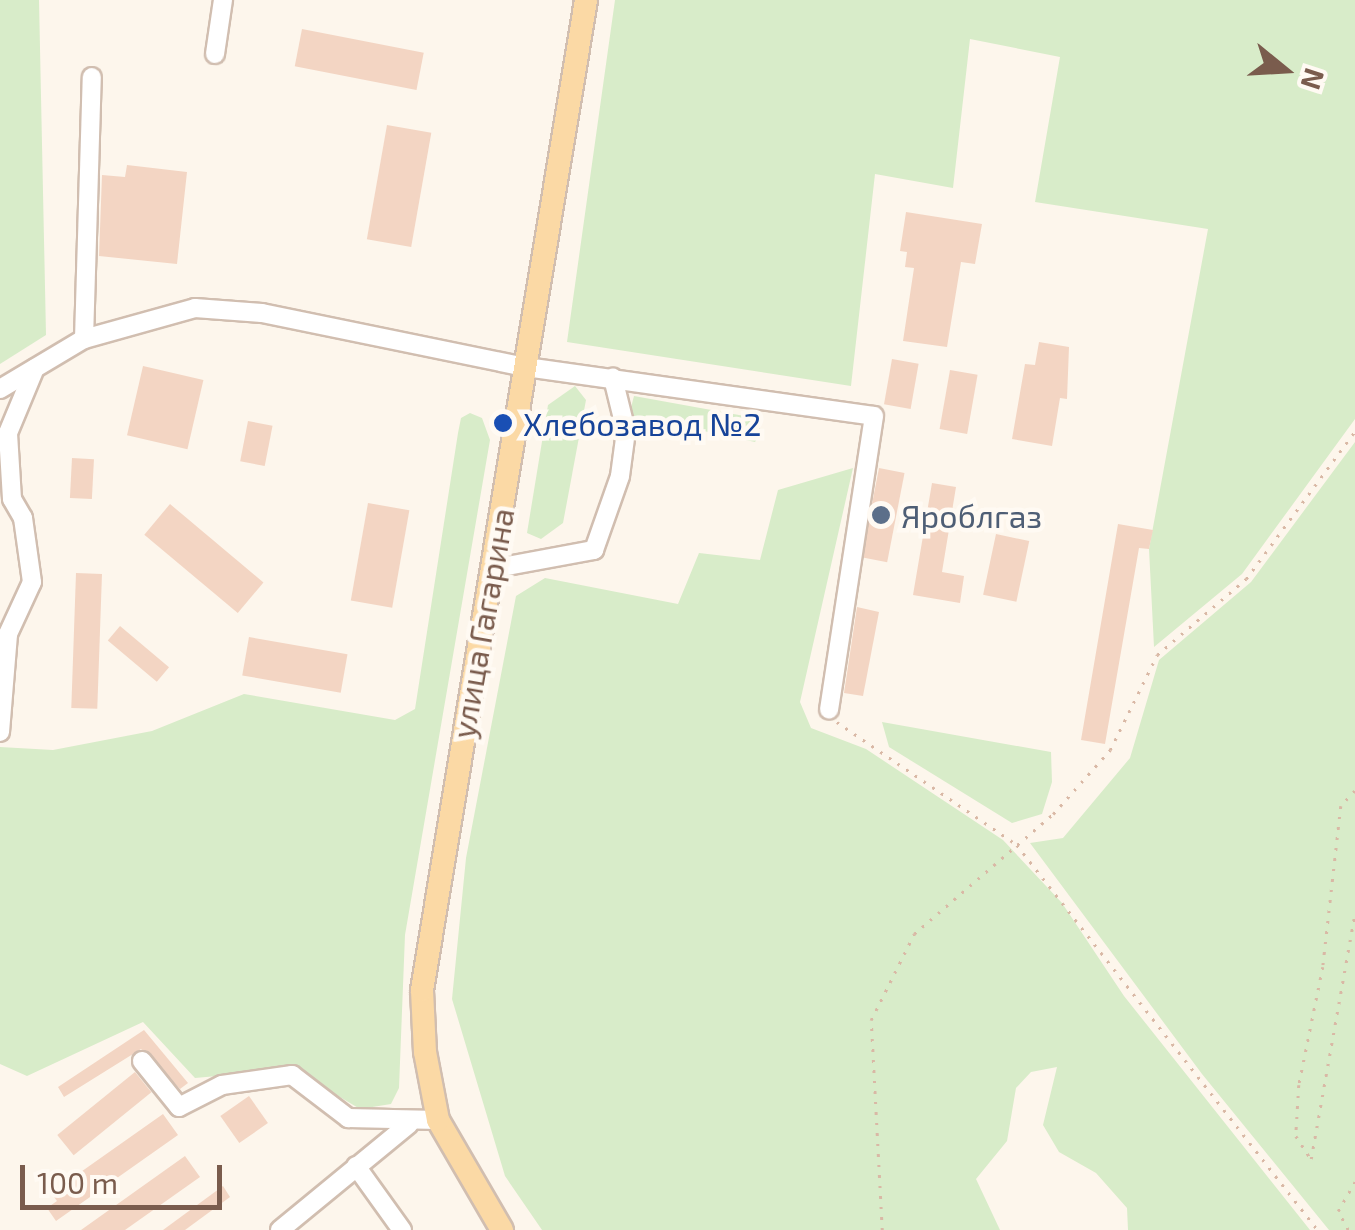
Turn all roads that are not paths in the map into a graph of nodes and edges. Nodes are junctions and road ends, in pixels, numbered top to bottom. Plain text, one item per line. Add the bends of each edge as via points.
1 (222, 0) edge
2 (586, 0) edge
3 (215, 54) dead end
4 (92, 77) dead end
5 (84, 339) junction
6 (526, 367) junction
7 (35, 368) junction
8 (613, 378) junction
9 (0, 390) edge
10 (491, 570) junction
11 (830, 715) road end
12 (0, 732) edge
13 (142, 1061) dead end
14 (438, 1120) junction
15 (409, 1124) junction
16 (356, 1166) junction
17 (280, 1230) edge
18 (402, 1230) edge
19 (502, 1230) edge

1 - 3 street
2 - 6 main road, улица Гагарина
4 - 5 street
5 - 6 street via 195,308 262,313
5 - 7 street
6 - 8 street
6 - 10 main road, улица Гагарина
7 - 9 street
7 - 12 street via 8,433 12,499 23,518 32,582 8,634
8 - 10 street via 626,431 620,476 594,550
8 - 11 street via 874,416
10 - 14 main road, улица Гагарина via 422,990
13 - 15 street via 179,1108 222,1086 292,1074 348,1118
14 - 15 street
14 - 19 main road, улица Гагарина
15 - 16 street
16 - 17 street
16 - 18 street

